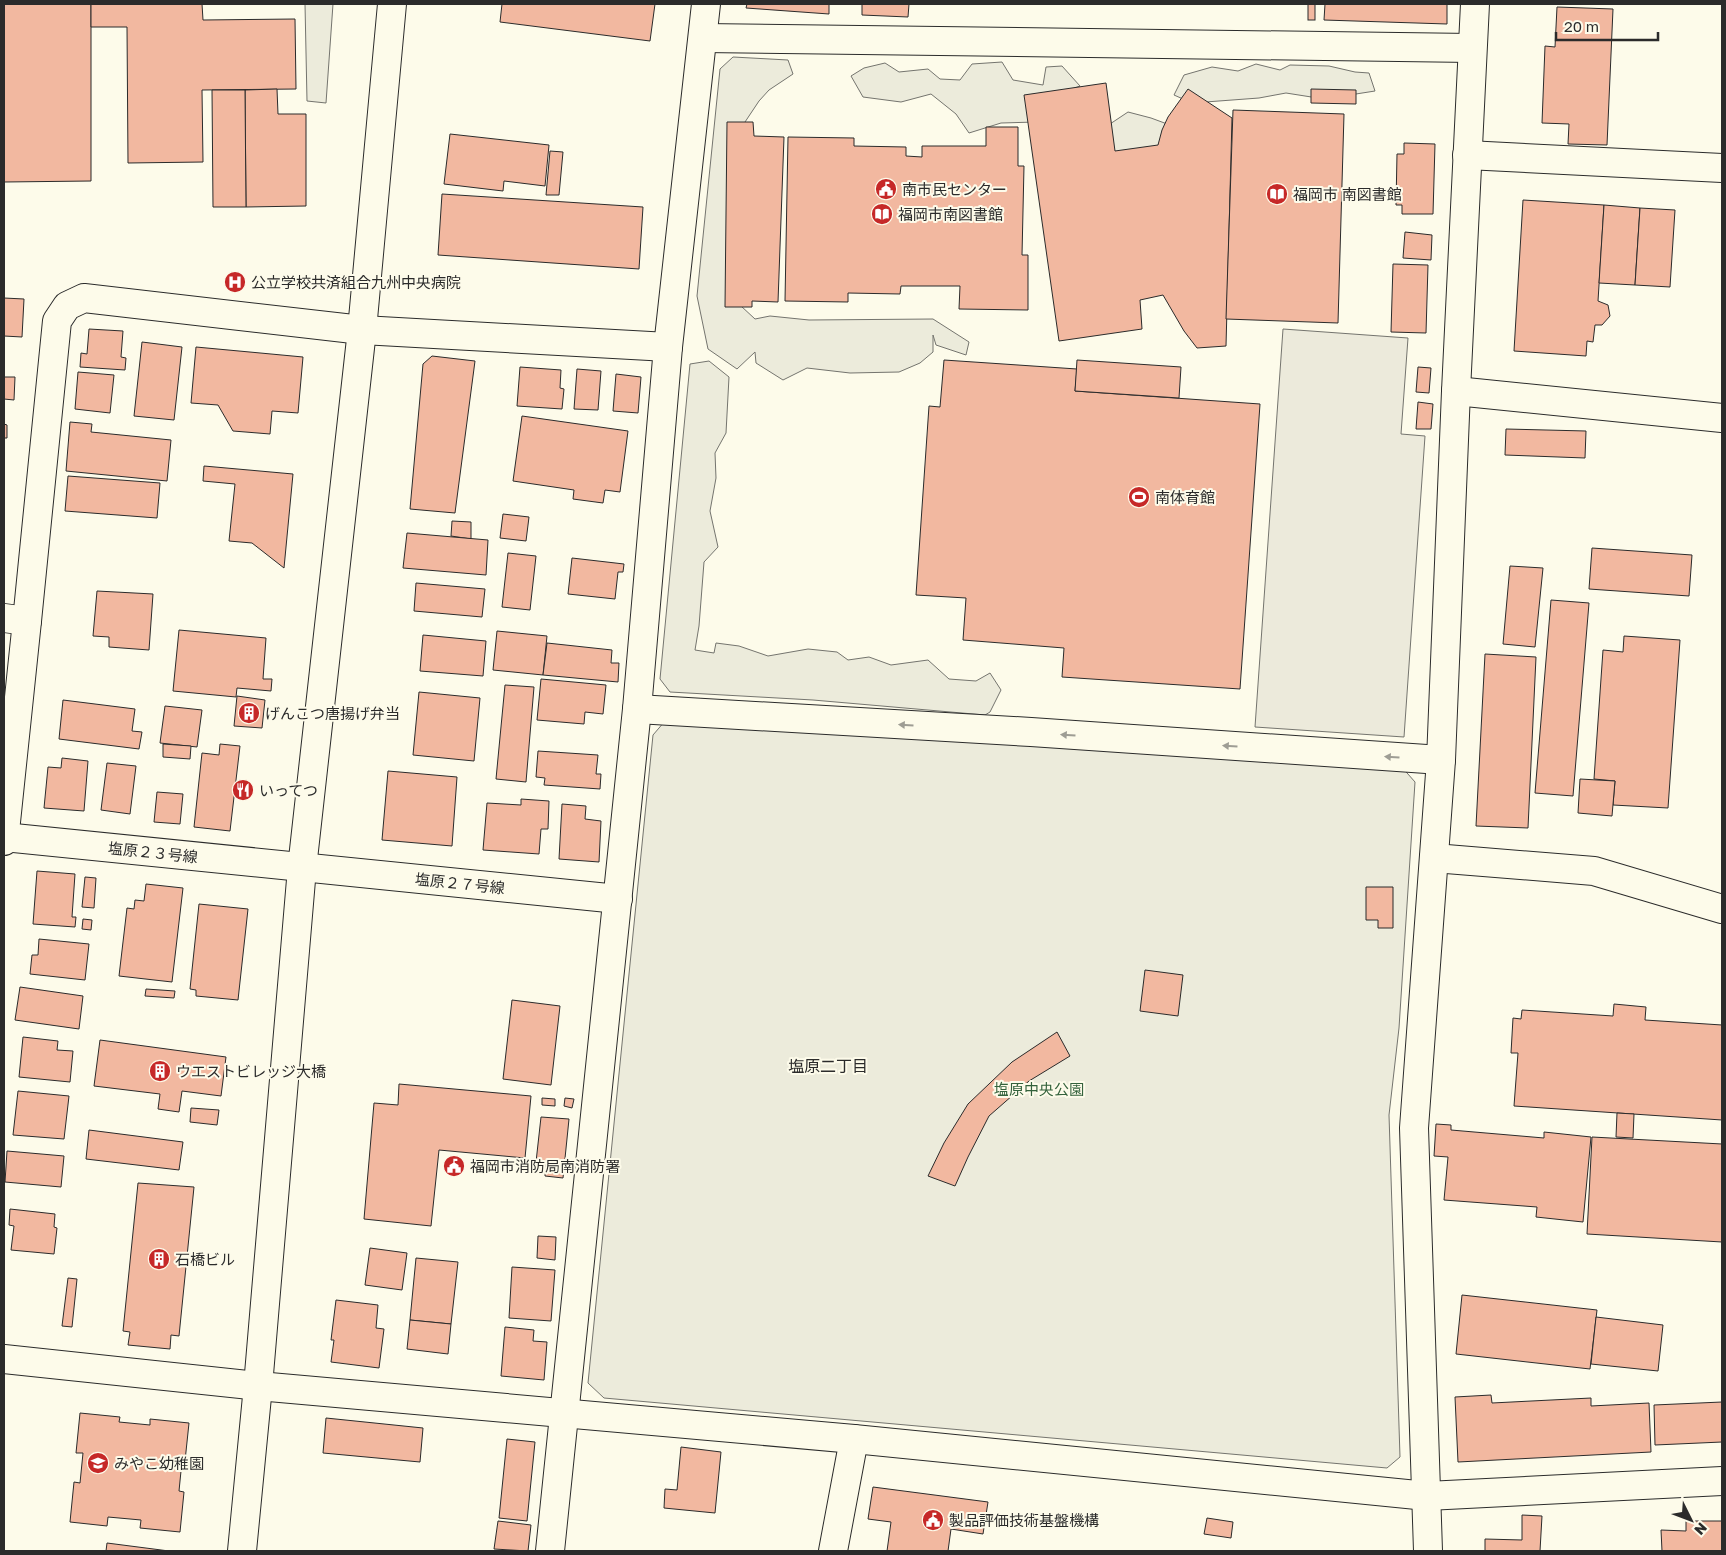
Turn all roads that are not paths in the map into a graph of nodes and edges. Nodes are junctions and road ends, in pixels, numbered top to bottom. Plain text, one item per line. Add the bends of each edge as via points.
1 (392, 4) edge
2 (706, 4) edge
3 (1475, 4) edge
4 (703, 38) junction
5 (1472, 48) junction
6 (1467, 155) junction
7 (1722, 168) edge
8 (362, 330) junction
9 (668, 347) junction
10 (1456, 391) junction
11 (1722, 418) edge
12 (16, 620) edge
13 (637, 709) junction
14 (1441, 760) junction
15 (4, 836) edge
16 (4, 841) edge
17 (1434, 858) junction
18 (302, 868) junction
19 (618, 898) junction
20 (1722, 909) edge
21 (4, 1359) edge
22 (258, 1386) junction
23 (565, 1413) junction
24 (854, 1439) junction
25 (1722, 1481) edge
26 (1427, 1496) junction
27 (242, 1551) edge
28 (550, 1551) edge
29 (833, 1551) edge
30 (1428, 1551) edge

1 - 8 street
2 - 4 street
3 - 5 street
4 - 5 street
4 - 9 street
5 - 6 street
6 - 7 street
6 - 10 street
8 - 9 street
8 - 12 street via 84,298 67,306 57,321
8 - 18 street
9 - 13 street
10 - 11 street
10 - 14 street
12 - 15 street
14 -> 13 street
13 - 19 street
14 - 17 street
15 - 16 street
15 - 18 street, 塩原２３号線
17 - 20 street via 1594,871
17 - 26 street via 1414,1128
18 - 19 street, 塩原２７号線
18 - 22 street
19 - 23 street
21 - 22 street
22 - 23 street
22 - 27 street
23 - 24 street
23 - 28 street
24 - 26 street
24 - 29 street
25 - 26 street
26 - 30 street

